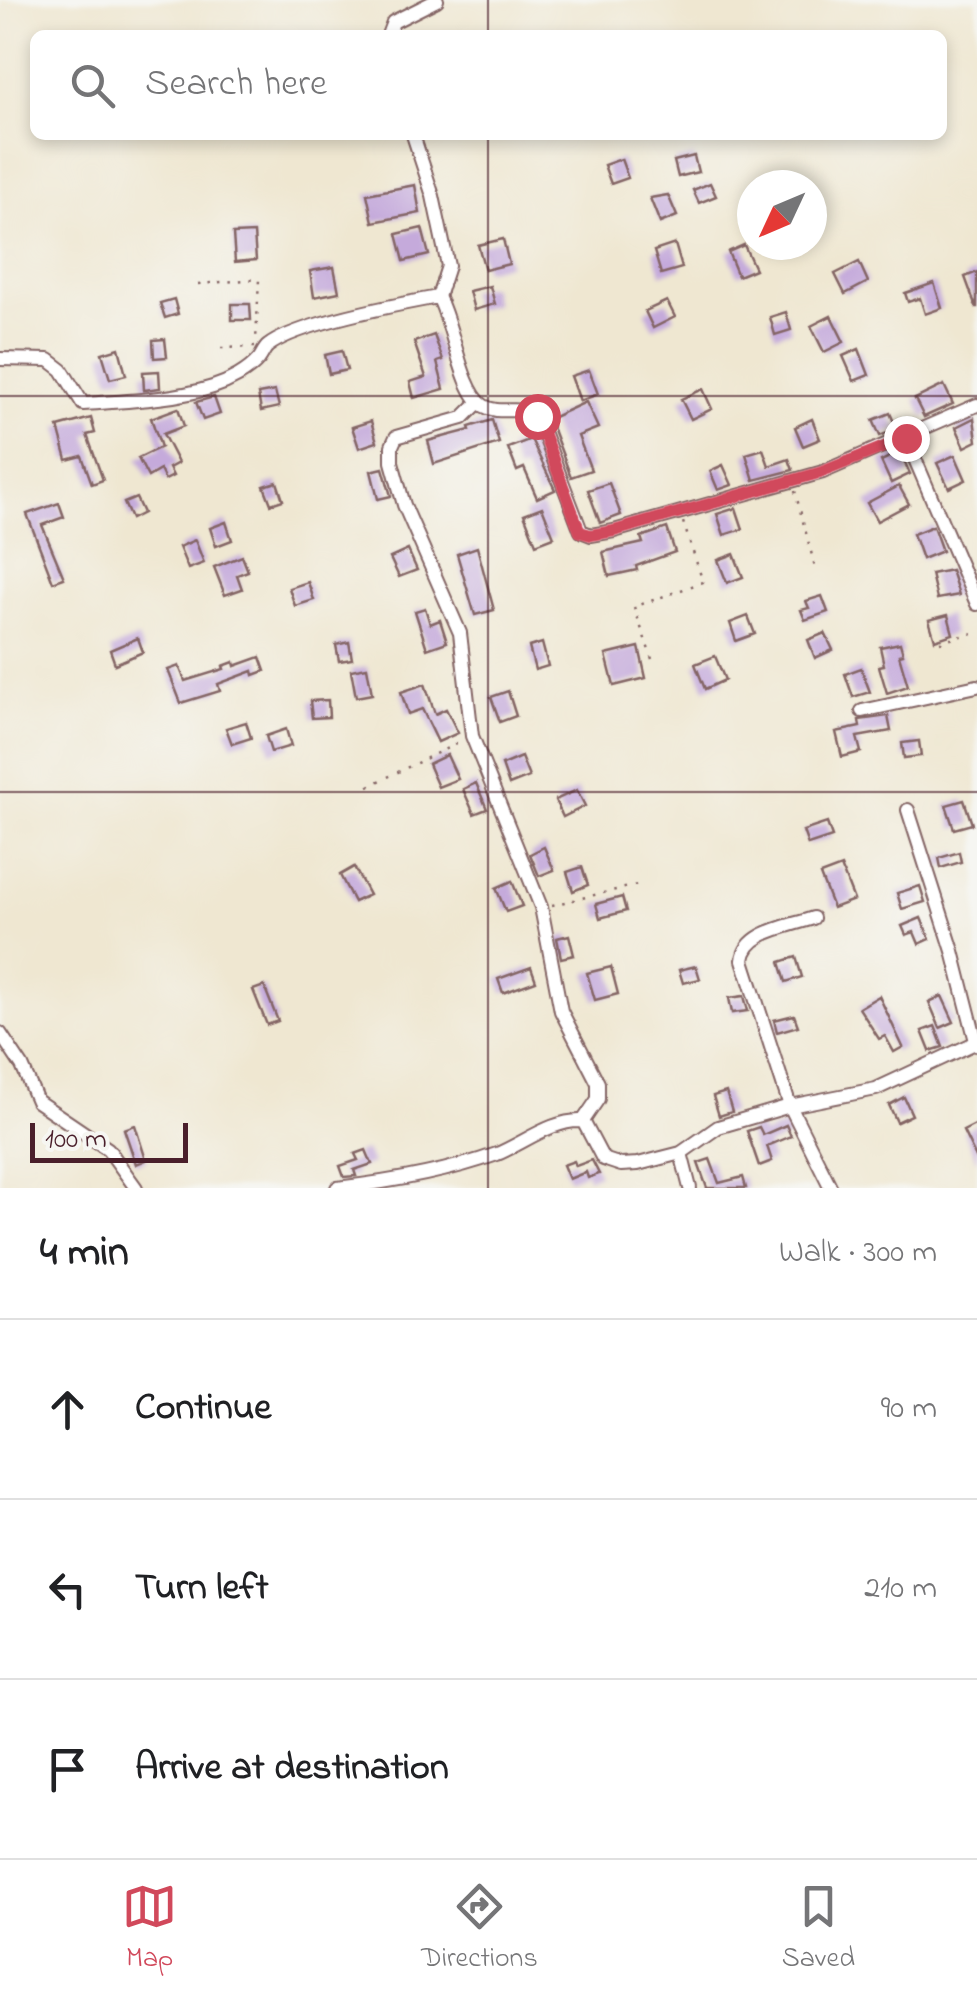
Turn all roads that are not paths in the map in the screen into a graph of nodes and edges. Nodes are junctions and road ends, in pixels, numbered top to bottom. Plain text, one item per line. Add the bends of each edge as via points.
1 (437, 0) edge
2 (390, 30) edge
3 (415, 140) edge
4 (438, 298) junction
5 (0, 359) edge
6 (478, 403) junction
7 (977, 405) edge
8 (906, 438) junction
9 (977, 604) edge
10 (977, 686) edge
11 (862, 711) dead end
12 (908, 810) dead end
13 (814, 918) dead end
14 (0, 1032) edge
15 (977, 1044) edge
16 (790, 1106) junction
17 (583, 1121) junction
18 (681, 1152) junction
19 (136, 1188) edge
20 (337, 1188) edge
21 (690, 1188) edge
22 (830, 1188) edge

1 - 2 street via 393,22
3 - 4 street via 448,266
4 - 5 street via 290,335 261,347 257,362 243,373 171,397 83,404 49,360
4 - 6 street
6 - 8 street via 537,416 580,532 591,535 822,472
6 - 17 street via 463,418 396,437 392,462 460,632 472,736 541,907 562,1011 598,1083 598,1100
7 - 8 street
8 - 9 street
10 - 11 street
12 - 15 street
13 - 16 street via 744,948
14 - 19 street via 38,1101 108,1149
15 - 16 street via 876,1089
16 - 18 street via 718,1127
16 - 22 street
17 - 18 street via 603,1160 638,1164
17 - 20 street via 568,1120 450,1167
18 - 21 street

